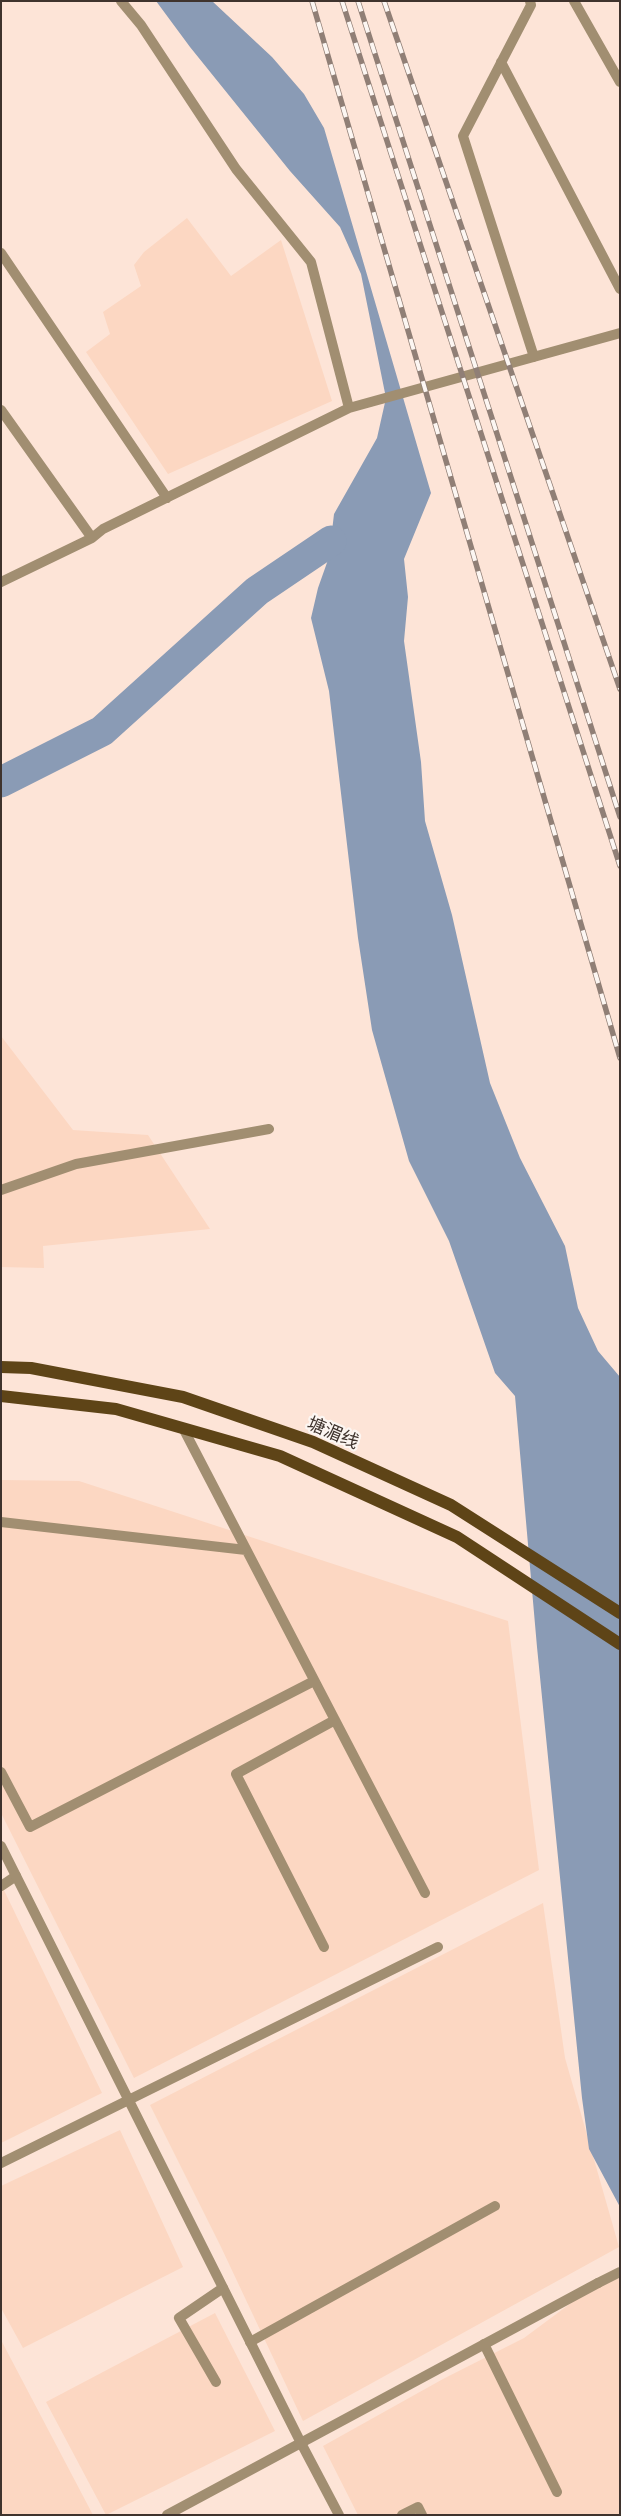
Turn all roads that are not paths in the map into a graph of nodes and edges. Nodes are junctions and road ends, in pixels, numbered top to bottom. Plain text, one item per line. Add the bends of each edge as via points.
1 (121, 1) edge
2 (574, 1) edge
3 (533, 2) edge
4 (501, 62) junction
5 (620, 82) edge
6 (1, 253) edge
7 (620, 289) edge
8 (620, 333) edge
9 (534, 357) junction
10 (349, 408) junction
11 (1, 410) edge
12 (166, 498) junction
13 (92, 538) junction
14 (1, 582) edge
15 (269, 1129) dead end
16 (1, 1190) edge
17 (1, 1367) edge
18 (1, 1396) edge
19 (183, 1428) junction
20 (1, 1522) edge
21 (246, 1550) junction
22 (620, 1613) edge
23 (620, 1644) edge
24 (314, 1681) junction
25 (335, 1720) junction
26 (1, 1772) edge
27 (1, 1846) edge
28 (16, 1876) junction
29 (1, 1886) edge
30 (425, 1893) dead end
31 (324, 1947) dead end
32 (438, 1947) dead end
33 (129, 2101) junction
34 (1, 2163) edge
35 (495, 2206) dead end
36 (620, 2272) edge
37 (223, 2288) junction
38 (250, 2342) junction
39 (484, 2344) junction
40 (216, 2382) dead end
41 (300, 2443) junction
42 (557, 2492) dead end
43 (167, 2515) edge
44 (339, 2515) edge
45 (402, 2515) edge
46 (422, 2515) edge

1 - 10 street via 236,169 311,262
2 - 5 street
3 - 4 street
4 - 7 street
4 - 9 street via 463,136
6 - 12 street
8 - 9 street
9 - 10 street
10 - 12 street
11 - 13 street
12 - 13 street via 103,529
13 - 14 street
15 - 16 street via 76,1164
17 - 22 main road, 塘湄线 via 31,1368 183,1397 313,1442 451,1505
18 - 19 main road via 116,1409
19 - 21 street
19 - 23 main road via 280,1456 457,1537
20 - 21 street
21 - 24 street
24 - 25 street
24 - 26 street via 30,1827
25 - 30 street
25 - 31 street via 236,1774
27 - 28 street
28 - 29 street
28 - 33 street
32 - 33 street
33 - 34 street
33 - 37 street
35 - 38 street
36 - 39 street
37 - 38 street
37 - 40 street via 179,2318
38 - 41 street
39 - 41 street
39 - 42 street
41 - 43 street
41 - 44 street
45 - 46 street via 418,2507

